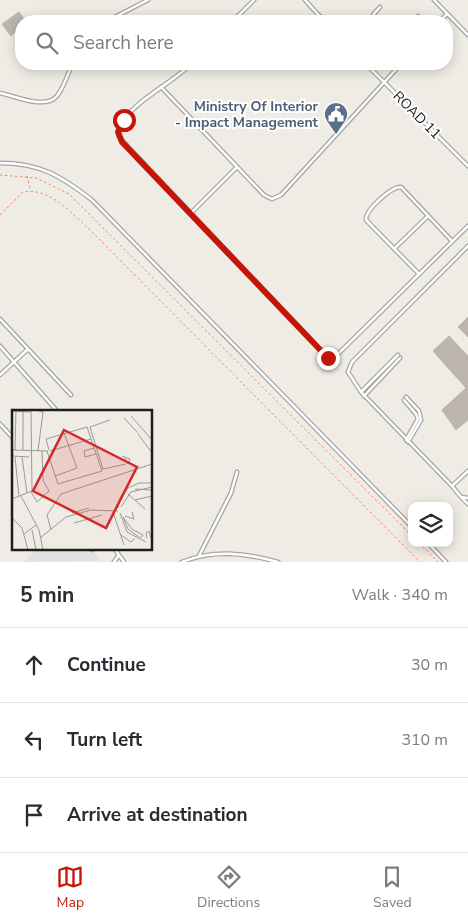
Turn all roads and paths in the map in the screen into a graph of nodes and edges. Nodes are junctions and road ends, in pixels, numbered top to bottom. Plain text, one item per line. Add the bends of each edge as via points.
1 (148, 0) edge
2 (254, 0) edge
3 (306, 0) edge
4 (434, 0) edge
5 (380, 7) dead end
6 (447, 14) edge
7 (119, 15) edge
8 (239, 15) edge
9 (319, 15) edge
10 (372, 15) edge
11 (453, 20) edge
12 (468, 35) edge
13 (69, 70) edge
14 (185, 70) edge
15 (372, 70) edge
16 (395, 70) edge
17 (384, 82) junction
18 (161, 87) junction
19 (0, 93) edge
20 (0, 163) edge
21 (468, 166) edge
22 (237, 167) junction
23 (0, 175) edge
24 (27, 176) junction
25 (30, 191) junction
26 (190, 214) junction
27 (0, 215) edge
28 (428, 216) junction
29 (468, 226) edge
30 (452, 241) junction
31 (468, 246) edge
32 (394, 248) junction
33 (419, 274) junction
34 (0, 319) edge
35 (0, 346) edge
36 (28, 349) junction
37 (14, 362) junction
38 (0, 375) edge
39 (361, 392) junction
40 (71, 395) dead end
41 (364, 396) junction
42 (406, 397) dead end
43 (404, 400) dead end
44 (56, 410) edge
45 (0, 424) edge
46 (12, 437) edge
47 (407, 441) junction
48 (237, 472) dead end
49 (468, 472) edge
50 (452, 486) junction
51 (461, 497) junction
52 (468, 498) edge
53 (468, 504) edge
54 (408, 523) edge
55 (408, 532) edge
56 (423, 547) edge
57 (432, 547) edge
58 (115, 550) edge
59 (119, 555) junction
60 (199, 556) junction
61 (114, 562) edge
62 (124, 562) edge
63 (182, 562) edge
64 (278, 562) edge
65 (420, 562) edge
66 (438, 562) edge
67 (446, 562) edge

1 - 7 lane
2 - 8 lane
3 - 9 lane
4 - 6 lane
5 - 10 lane
11 - 12 lane
13 - 19 lane via 57,96 50,101 40,102
14 - 18 lane
15 - 17 lane, ROAD 11
16 - 17 lane
17 - 21 lane, ROAD 11
17 - 22 lane via 279,197 268,198
18 - 22 lane
18 - 26 lane via 120,124 118,132 122,142
20 - 54 lane via 43,168 66,180 92,200
22 - 26 lane
23 - 24 path
24 - 25 path
24 - 55 path via 58,187 87,210
25 - 27 path via 24,192
25 - 65 path via 58,201 90,230
26 - 33 lane via 330,359
28 - 30 lane
28 - 32 lane
28 - 32 lane via 401,187 390,190 366,214 366,220
29 - 30 lane
30 - 33 lane
31 - 39 lane via 352,362 350,377
32 - 33 lane
34 - 36 lane
35 - 37 lane
36 - 37 lane
36 - 40 lane
37 - 38 lane
37 - 44 lane
39 - 41 lane
39 - 41 lane via 399,357
41 - 47 lane
42 - 47 lane via 419,411 421,420
43 - 47 lane via 418,419
45 - 46 lane
47 - 50 lane
48 - 60 lane via 231,493
49 - 50 lane
50 - 51 lane
51 - 52 lane
51 - 53 lane
56 - 66 path
57 - 67 lane
58 - 59 lane
59 - 61 lane
59 - 62 lane
60 - 63 lane
60 - 64 lane via 230,553

